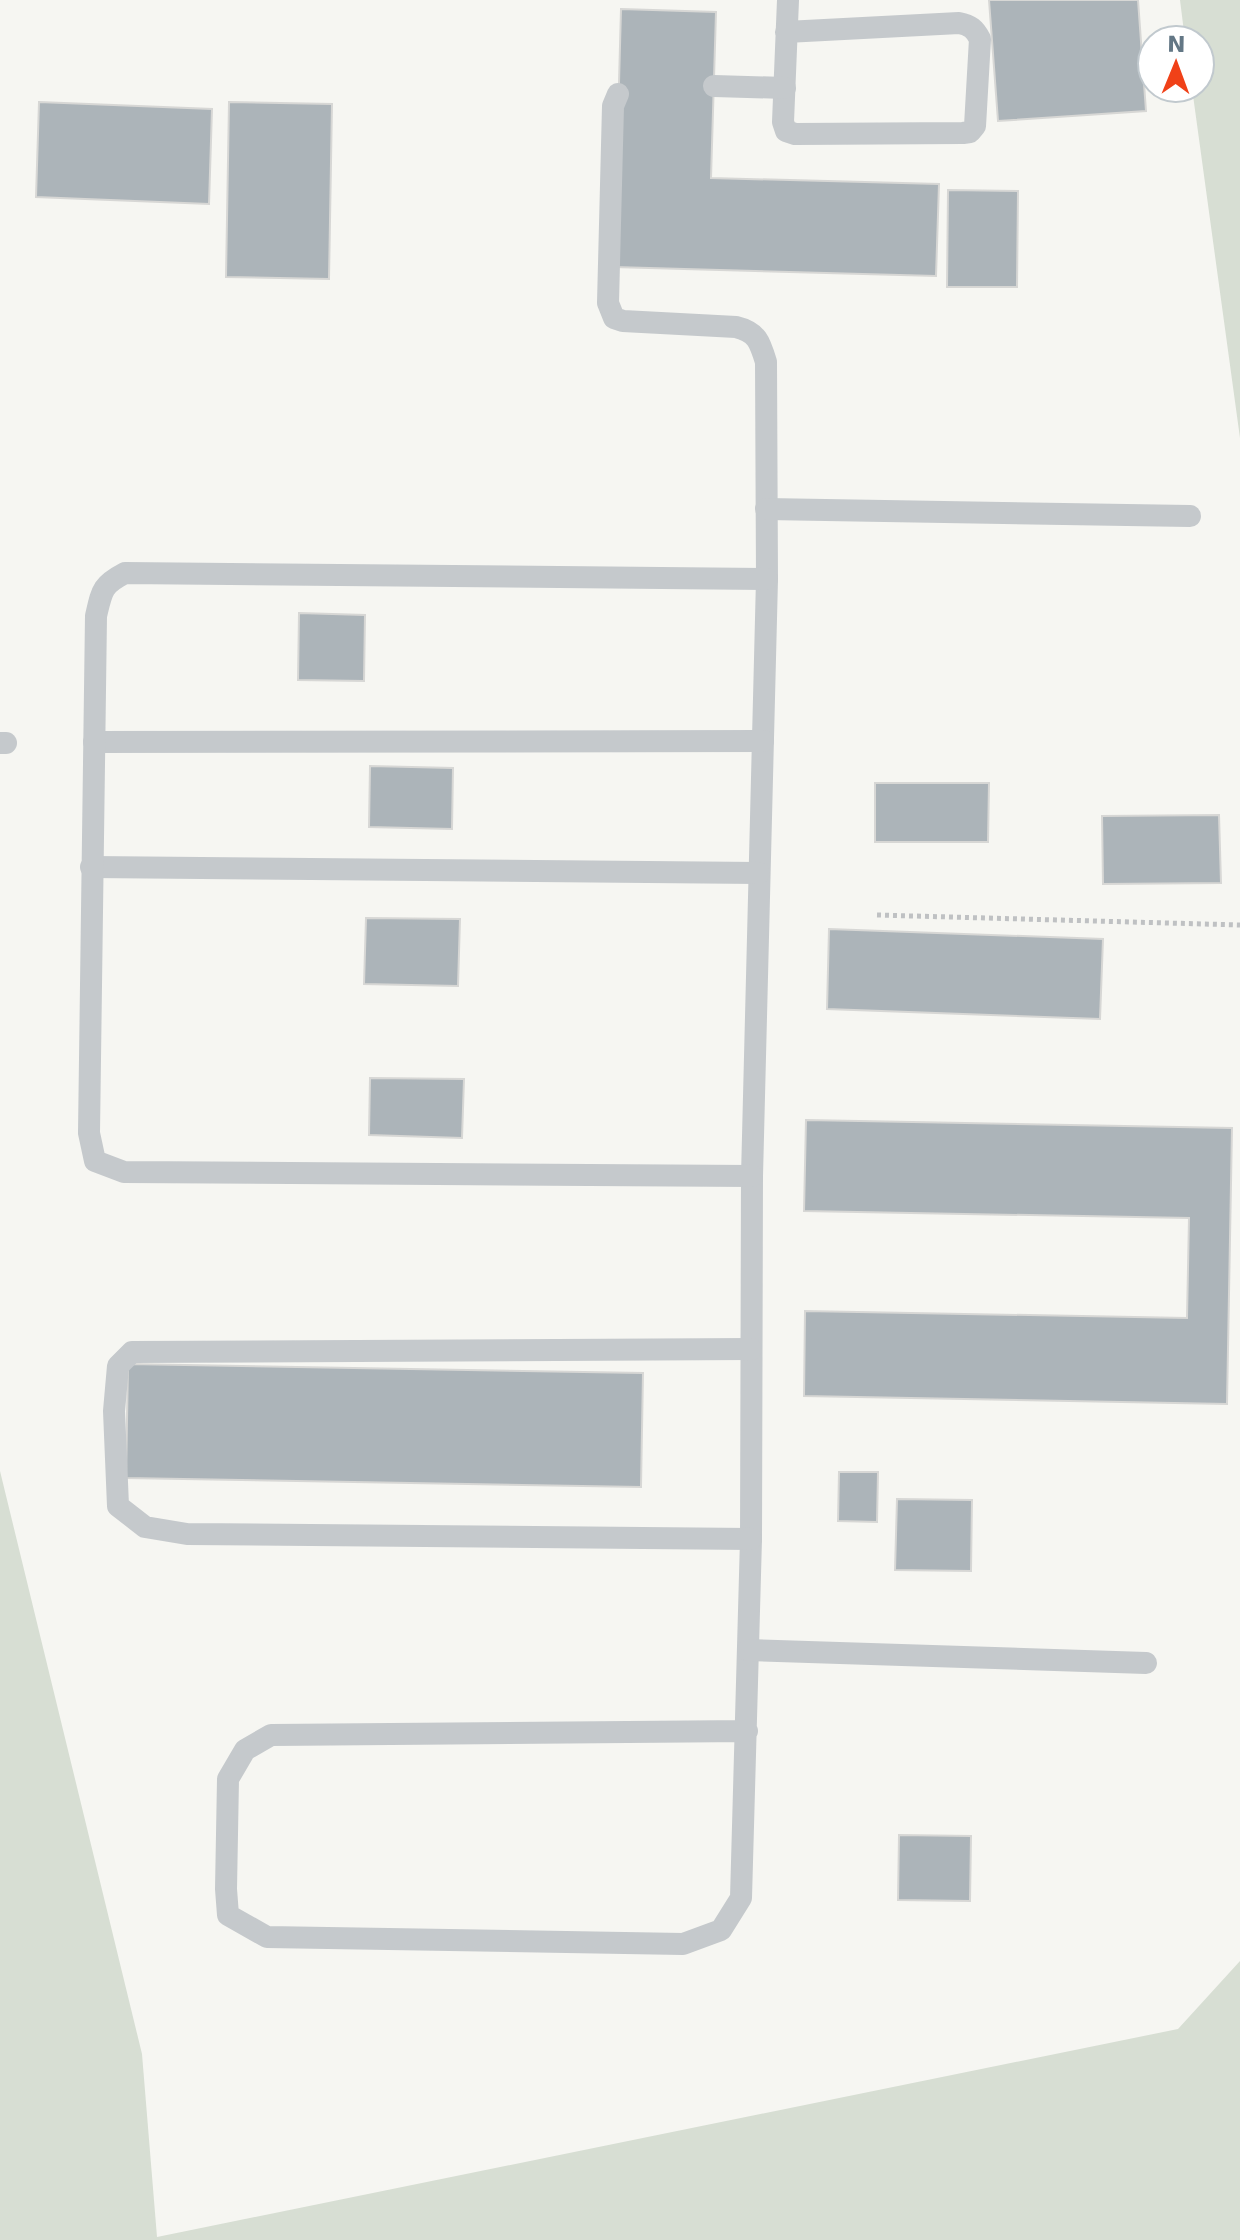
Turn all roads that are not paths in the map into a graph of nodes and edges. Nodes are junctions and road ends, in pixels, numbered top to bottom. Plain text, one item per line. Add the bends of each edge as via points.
1 (788, 0) edge
2 (786, 32) junction
3 (714, 86) dead end
4 (785, 88) junction
5 (618, 94) dead end
6 (766, 509) junction
7 (1190, 516) dead end
8 (767, 579) junction
9 (763, 741) junction
10 (94, 742) junction
11 (91, 867) junction
12 (759, 873) junction
13 (752, 1176) junction
14 (751, 1349) junction
15 (751, 1539) junction
16 (748, 1650) junction
17 (1146, 1663) dead end
18 (747, 1731) junction

1 - 2 lane
2 - 4 lane
2 - 4 lane via 968,25 980,39 978,118 970,132 963,133 795,134 786,131 783,122
3 - 4 lane
5 - 6 lane via 613,106 611,312 623,321 749,330 766,362
6 - 7 lane
6 - 8 lane
8 - 9 lane
8 - 10 lane via 125,573 107,582 96,616
9 - 10 lane
9 - 12 lane
10 - 11 lane
11 - 12 lane
11 - 13 lane via 89,1133 95,1161 124,1172
12 - 13 lane
13 - 14 lane
14 - 15 lane
14 - 15 lane via 132,1352 118,1366 114,1411 118,1506 145,1527 187,1534
15 - 16 lane
16 - 17 lane
16 - 18 lane
18 - 18 lane via 741,1898 721,1930 683,1944 267,1937 228,1915 228,1779 245,1750 271,1735

